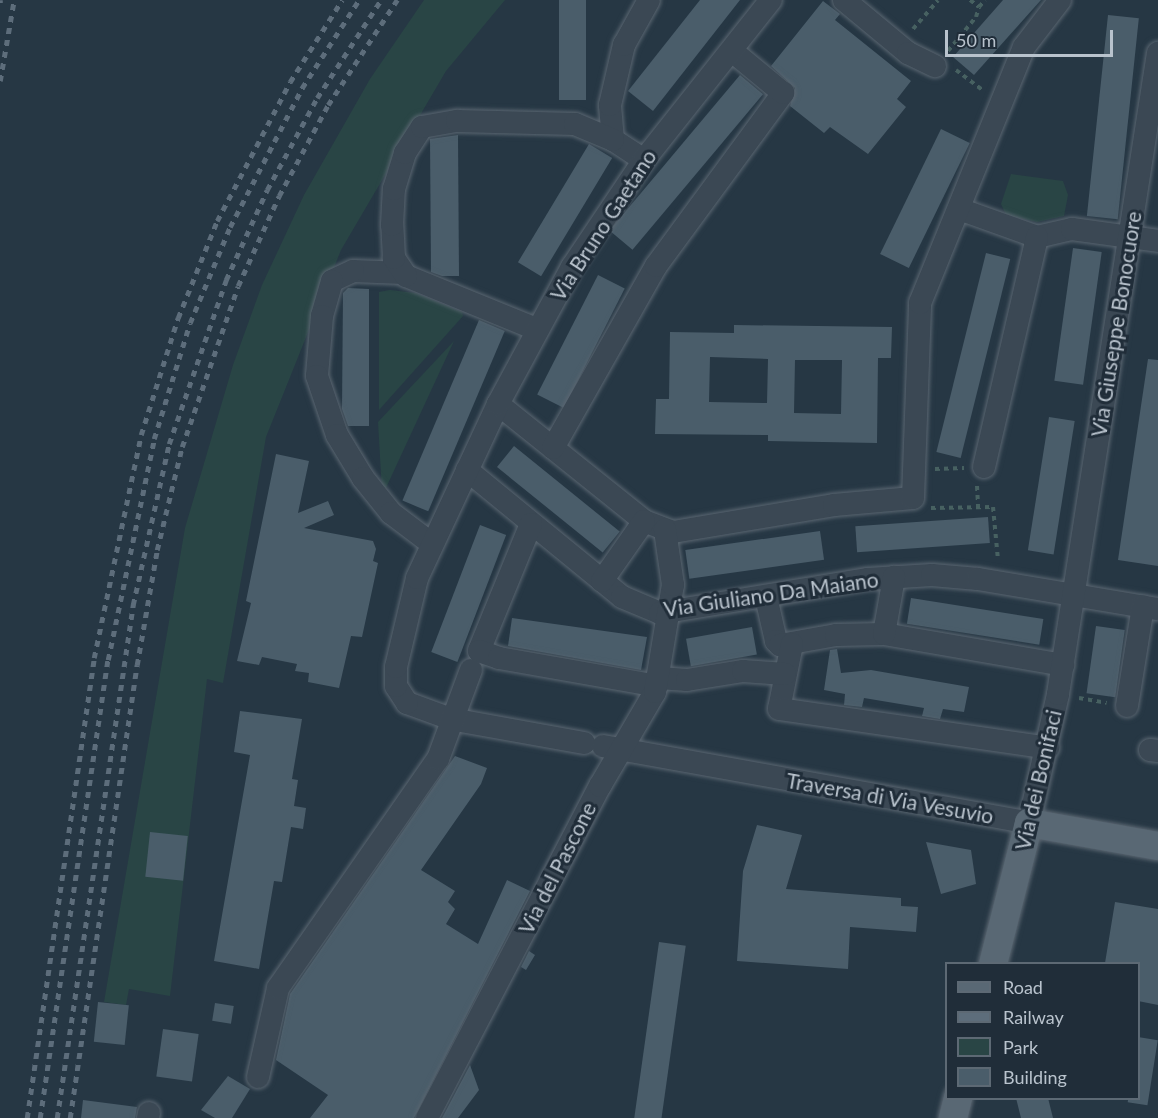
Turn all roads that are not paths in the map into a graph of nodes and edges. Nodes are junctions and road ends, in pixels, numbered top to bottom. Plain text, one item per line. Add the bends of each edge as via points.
1 (649, 0) edge
2 (771, 0) edge
3 (1060, 0) edge
4 (854, 3) edge
5 (732, 51) junction
6 (1158, 53) edge
7 (935, 66) road end
8 (613, 140) junction
9 (644, 159) junction
10 (959, 209) junction
11 (1130, 236) junction
12 (1037, 237) junction
13 (1158, 241) edge
14 (403, 273) junction
15 (536, 329) junction
16 (498, 404) junction
17 (553, 448) junction
18 (984, 467) road end
19 (467, 470) junction
20 (644, 521) junction
21 (531, 524) junction
22 (665, 530) junction
23 (432, 544) junction
24 (894, 577) junction
25 (602, 581) junction
26 (1074, 595) junction
27 (765, 597) junction
28 (1151, 607) edge
29 (669, 614) junction
30 (884, 634) junction
31 (792, 644) junction
32 (1063, 665) junction
33 (471, 670) dead end
34 (785, 674) junction
35 (658, 682) junction
36 (1127, 706) road end
37 (451, 719) junction
38 (603, 746) junction
39 (1048, 748) junction
40 (1029, 823) junction
41 (1158, 846) edge
42 (993, 962) edge
43 (258, 1077) dead end
44 (958, 1100) edge
45 (427, 1118) edge
46 (953, 1118) edge

1 - 8 street via 624,45 610,105
2 - 5 street, Via Bruno Gaetano
3 - 10 street via 1024,47
4 - 7 street via 899,46
5 - 9 street, Via Bruno Gaetano
5 - 17 street via 783,93 644,284
6 - 11 street, Via Giuseppe Bonocuore
8 - 9 street
8 - 14 street via 575,124 457,121 422,127 405,153 394,189 394,258
9 - 15 street, Via Bruno Gaetano
10 - 12 street
10 - 22 street via 918,312 914,497 834,505 680,532
11 - 12 street via 1072,229
11 - 13 street
11 - 26 street, Via Giuseppe Bonocuore
12 - 18 street
14 - 15 street
14 - 23 street via 353,271 332,281 322,316 317,376 337,435 363,478 391,513
15 - 16 street, Via Bruno Gaetano
16 - 17 street
16 - 19 street, Via Bruno Gaetano
17 - 20 street
19 - 21 street, Via Giuliano Da Maiano
19 - 23 street
20 - 22 street
20 - 25 street
21 - 25 street, Via Giuliano Da Maiano
21 - 35 street via 479,651 499,658
22 - 29 street, Via del Pascone via 673,582
23 - 37 street via 417,578 396,686 414,707
24 - 26 street, Via Giuliano Da Maiano via 932,575
24 - 27 street, Via Giuliano Da Maiano
24 - 30 street
25 - 29 street, Via Giuliano Da Maiano via 635,605
26 - 28 street, Via Giuliano Da Maiano
26 - 32 street, Via dei Bonifaci
27 - 29 street, Via Giuliano Da Maiano
27 - 31 street via 777,643
28 - 36 street
29 - 35 street, Via del Pascone
30 - 31 street via 836,635
30 - 32 street
31 - 34 street
32 - 39 street, Via dei Bonifaci
33 - 37 street
34 - 35 street via 743,671
34 - 39 street via 779,709
35 - 38 street, Via del Pascone
37 - 38 street
37 - 43 street via 438,759 278,988
38 - 40 street, Traversa di Via Vesuvio
38 - 45 street, Via del Pascone
39 - 40 street, Via dei Bonifaci
40 - 41 main road, Traversa di Via Vesuvio
40 - 42 main road, Via dei Bonifaci
44 - 46 main road

